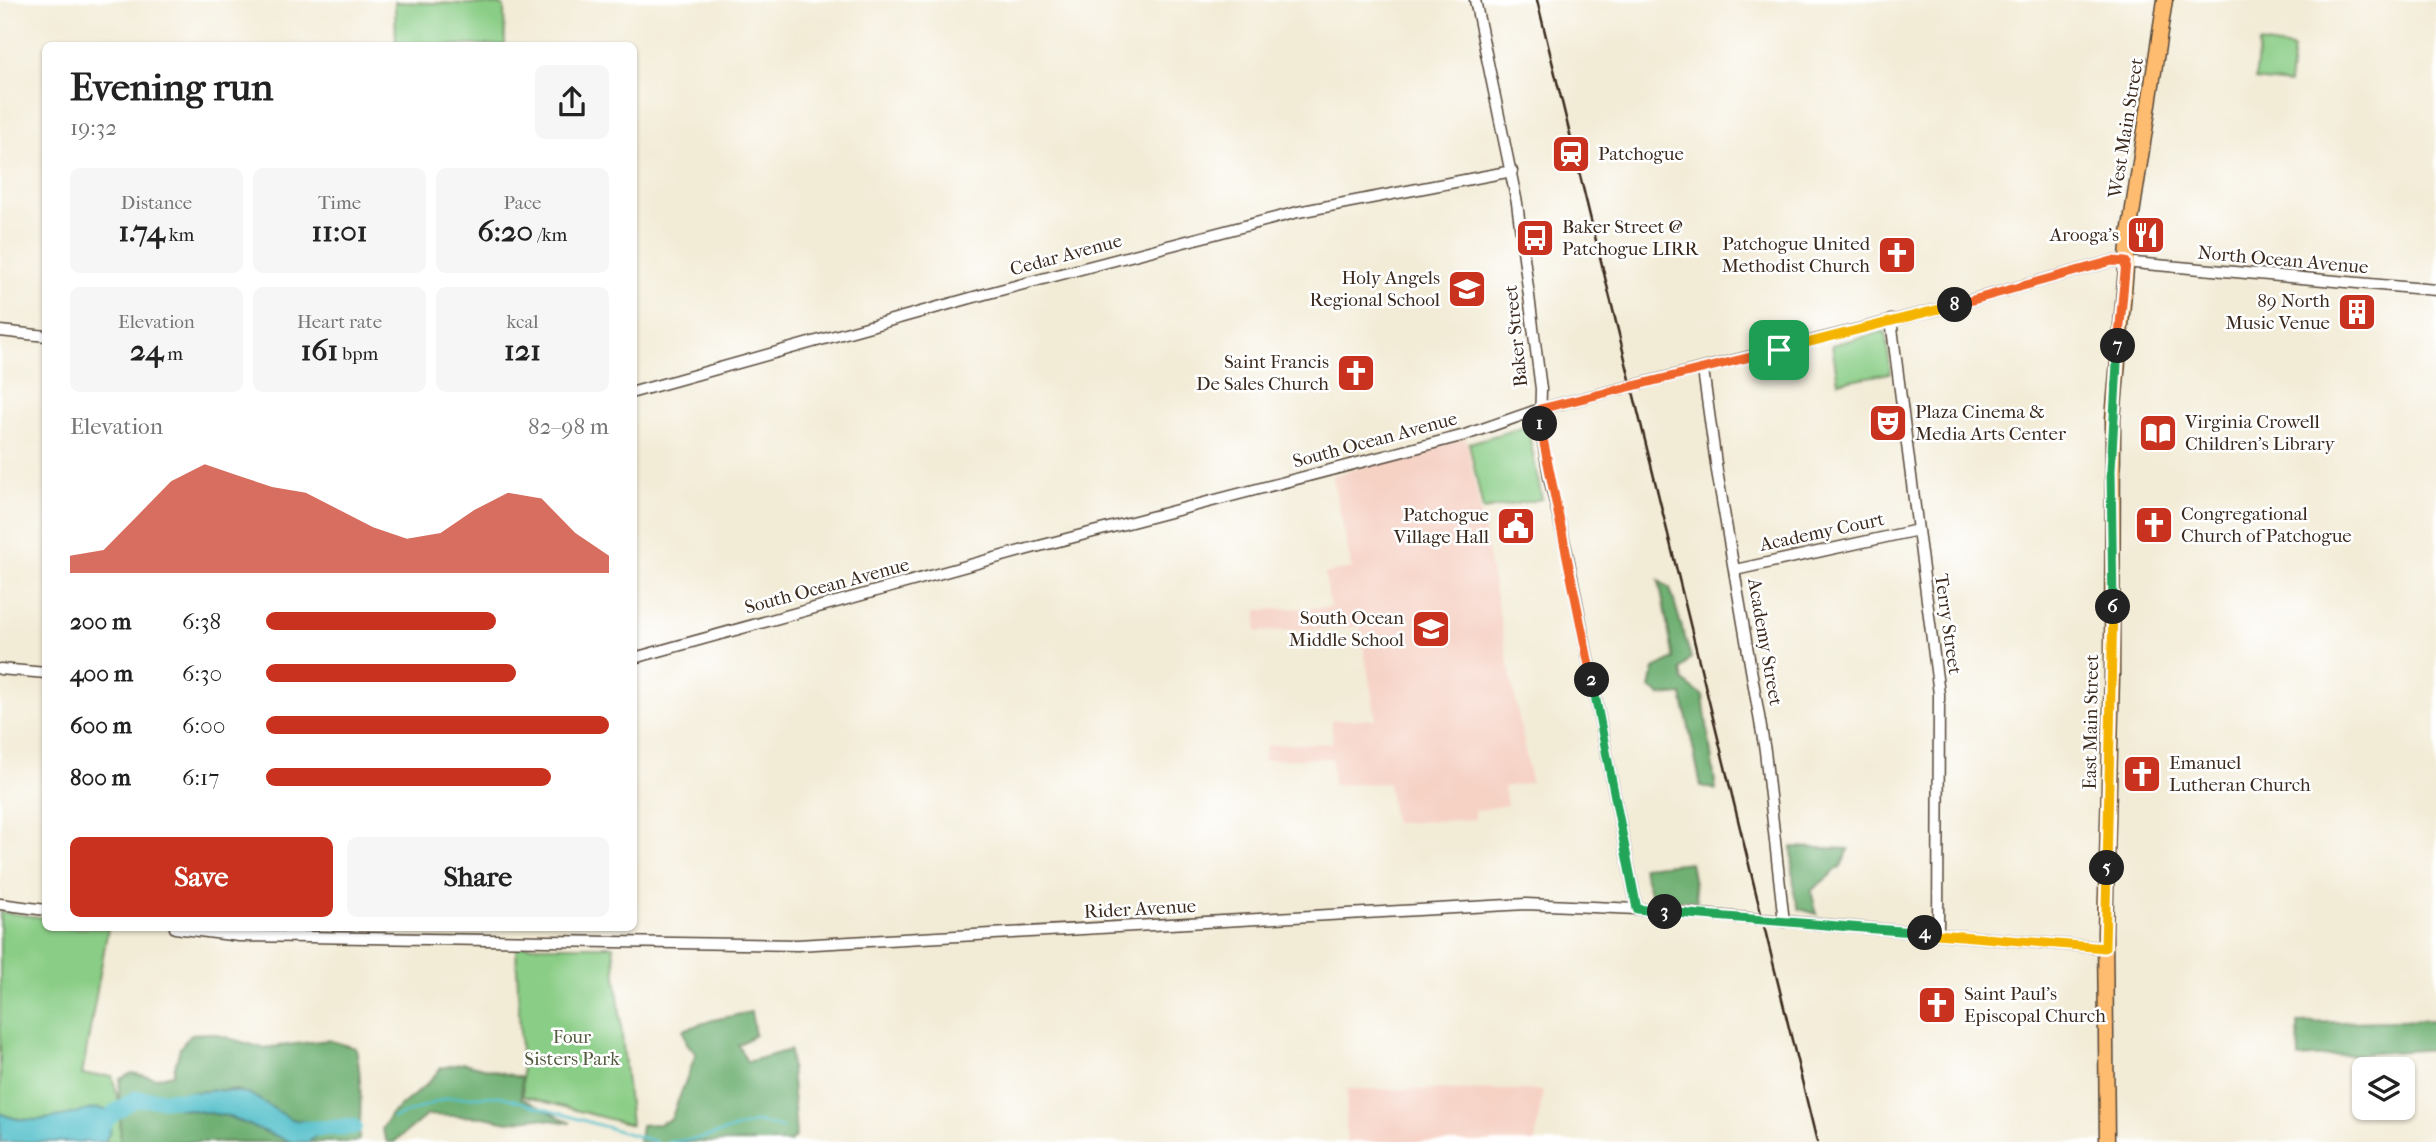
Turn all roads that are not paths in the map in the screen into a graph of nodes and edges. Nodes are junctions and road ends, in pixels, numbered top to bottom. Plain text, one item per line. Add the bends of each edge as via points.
1 (1475, 0) edge
2 (2165, 0) edge
3 (1513, 171) junction
4 (2126, 262) junction
5 (2436, 290) edge
6 (1891, 320) junction
7 (0, 331) edge
8 (42, 336) edge
9 (1703, 370) junction
10 (637, 391) edge
11 (1540, 409) junction
12 (1918, 530) junction
13 (1735, 570) junction
14 (637, 657) edge
15 (0, 669) edge
16 (42, 673) edge
17 (0, 904) edge
18 (42, 909) edge
19 (1637, 909) junction
20 (1784, 922) junction
21 (199, 931) edge
22 (1938, 934) junction
23 (2105, 948) junction
24 (2108, 1142) edge

1 - 3 street, Baker Street
2 - 4 main road, West Main Street
3 - 10 street, Cedar Avenue via 1298,212
3 - 11 street, Baker Street
4 - 5 street, North Ocean Avenue
4 - 6 street, South Ocean Avenue via 2112,261
4 - 23 main road, East Main Street via 2112,444
6 - 9 street, South Ocean Avenue
6 - 12 street, Terry Street
7 - 8 street
9 - 11 street, South Ocean Avenue
9 - 13 street, Academy Street
11 - 14 street, South Ocean Avenue via 1465,435
11 - 19 street, Baker Street via 1550,481
12 - 13 street, Academy Court
12 - 22 street, Terry Street via 1939,694
13 - 20 street, Academy Street via 1765,751
15 - 16 street
17 - 18 street
19 - 20 street, Rider Avenue
19 - 21 street, Rider Avenue via 1526,904 797,945 239,936
20 - 22 street, Rider Avenue
22 - 23 street, Rider Avenue
23 - 24 main road, East Main Street

